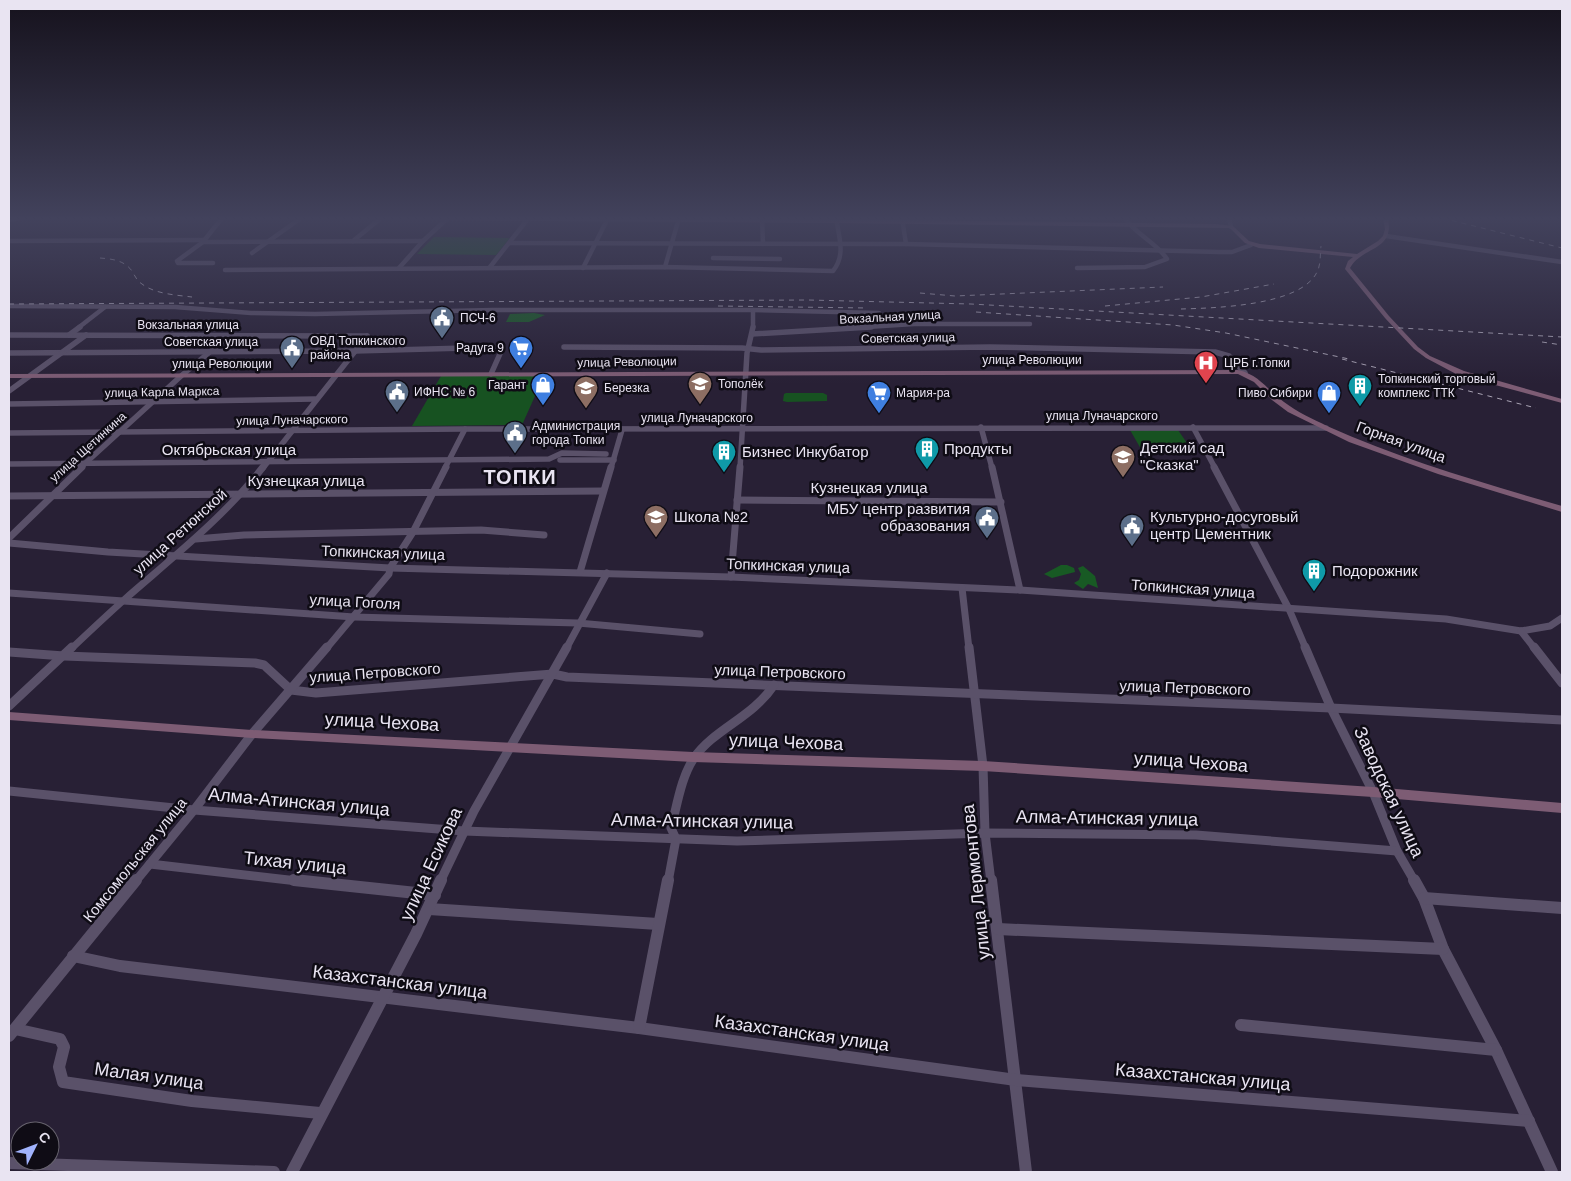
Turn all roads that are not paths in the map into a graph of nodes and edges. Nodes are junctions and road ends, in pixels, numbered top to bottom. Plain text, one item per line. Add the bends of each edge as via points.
1 (1351, 273) edge
2 (9, 306) edge
3 (106, 306) junction
4 (753, 310) junction
5 (879, 313) dead end
6 (1030, 324) dead end
7 (752, 334) junction
8 (9, 335) edge
9 (69, 335) junction
10 (86, 335) junction
11 (230, 335) junction
12 (367, 336) joint
13 (564, 347) dead end
14 (748, 349) junction
15 (356, 351) junction
16 (208, 352) junction
17 (9, 353) edge
18 (60, 353) junction
19 (747, 372) junction
20 (1245, 373) junction
21 (491, 374) junction
22 (335, 375) junction
23 (9, 376) edge
24 (30, 376) junction
25 (181, 376) junction
26 (9, 391) edge
27 (315, 399) junction
28 (1562, 401) edge
29 (153, 403) junction
30 (9, 404) edge
31 (981, 427) junction
32 (1193, 427) junction
33 (742, 428) junction
34 (1326, 428) junction
35 (465, 429) junction
36 (622, 430) junction
37 (290, 431) junction
38 (9, 433) edge
39 (119, 433) junction
40 (606, 454) dead end
41 (450, 459) junction
42 (560, 460) dead end
43 (614, 460) junction
44 (88, 463) junction
45 (267, 463) junction
46 (9, 464) edge
47 (603, 491) junction
48 (431, 493) junction
49 (242, 494) junction
50 (51, 495) junction
51 (9, 496) edge
52 (737, 500) junction
53 (1001, 502) junction
54 (1562, 509) edge
55 (413, 532) junction
56 (544, 535) dead end
57 (9, 538) edge
58 (196, 539) junction
59 (9, 543) edge
60 (176, 556) junction
61 (390, 568) junction
62 (580, 572) junction
63 (607, 574) junction
64 (730, 577) junction
65 (962, 588) junction
66 (1020, 590) junction
67 (9, 593) edge
68 (124, 600) junction
69 (1288, 609) junction
70 (354, 617) junction
71 (1562, 618) edge
72 (578, 623) junction
73 (1521, 631) junction
74 (700, 634) dead end
75 (9, 652) edge
76 (64, 656) junction
77 (553, 674) junction
78 (1562, 683) edge
79 (774, 685) junction
80 (291, 690) junction
81 (974, 694) junction
82 (9, 706) edge
83 (1331, 708) junction
84 (9, 716) edge
85 (1562, 720) edge
86 (252, 734) junction
87 (510, 746) junction
88 (693, 757) junction
89 (983, 766) junction
90 (9, 791) edge
91 (1373, 792) junction
92 (1562, 808) edge
93 (194, 810) junction
94 (464, 831) junction
95 (985, 833) junction
96 (676, 839) junction
97 (1397, 851) junction
98 (150, 864) junction
99 (436, 895) junction
100 (1424, 898) junction
101 (1562, 908) edge
102 (429, 909) junction
103 (658, 924) junction
104 (998, 929) junction
105 (1444, 949) junction
106 (73, 956) junction
107 (383, 998) junction
108 (1241, 1025) dead end
109 (639, 1028) junction
110 (12, 1032) edge
111 (1496, 1050) junction
112 (1016, 1080) junction
113 (320, 1113) junction
114 (1528, 1121) junction
115 (9, 1163) edge
116 (274, 1172) edge
117 (292, 1172) edge
118 (1026, 1172) edge
119 (1552, 1172) edge

1 - 28 street via 1422,353 1444,366 1472,376
2 - 3 street
3 - 4 street via 315,314 473,310
3 - 9 street
4 - 5 street
4 - 7 street
6 - 7 street, Вокзальная улица via 914,324
7 - 14 street
8 - 9 street, Вокзальная улица
9 - 10 street, Вокзальная улица
10 - 11 street, Вокзальная улица
10 - 18 street
11 - 12 street, Вокзальная улица
11 - 16 street, улица Щетинкина
12 - 15 street, улица Ретюнской
13 - 14 street, Советская улица
14 - 19 street
14 - 20 street, Советская улица via 990,347 1215,352 1229,356
15 - 16 street, Советская улица
15 - 21 street, Советская улица via 504,347
15 - 22 street, улица Ретюнской
16 - 18 street, Советская улица
16 - 25 street, улица Щетинкина
17 - 18 street, Советская улица
18 - 24 street
19 - 20 street, улица Революции
19 - 21 street, улица Революции
19 - 33 street
20 - 34 street, Горная улица via 1255,378 1281,404
21 - 22 street, улица Революции
22 - 25 street, улица Революции
22 - 27 street, улица Ретюнской
23 - 24 street, улица Революции
24 - 25 street, улица Революции
24 - 26 street
25 - 29 street, улица Щетинкина
27 - 29 street, улица Карла Маркса
27 - 37 street, улица Ретюнской
29 - 30 street, улица Карла Маркса
29 - 39 street, улица Щетинкина
31 - 32 street, улица Луначарского
31 - 33 street, улица Луначарского
31 - 53 street
32 - 34 street, улица Луначарского
32 - 69 street, Заводская улица
33 - 36 street, улица Луначарского
33 - 52 street
34 - 54 street, Горная улица via 1427,467
35 - 36 street, улица Луначарского
35 - 37 street, улица Луначарского
35 - 41 street, Комсомольская улица
36 - 43 street
37 - 39 street, улица Луначарского
37 - 45 street, улица Ретюнской
38 - 39 street, улица Луначарского
39 - 44 street, улица Щетинкина
40 - 41 street, Октябрьская улица via 562,454 549,460
41 - 45 street, Октябрьская улица
41 - 48 street, Комсомольская улица
42 - 43 street
43 - 47 street
44 - 45 street, Октябрьская улица
44 - 46 street, Октябрьская улица
44 - 50 street, улица Щетинкина
45 - 49 street, улица Ретюнской
47 - 48 street, Кузнецкая улица
47 - 62 street
48 - 49 street, Кузнецкая улица
48 - 55 street, Комсомольская улица
49 - 50 street, Кузнецкая улица
49 - 58 street, улица Ретюнской
50 - 51 street, Кузнецкая улица
50 - 57 street, улица Щетинкина
52 - 53 street, Кузнецкая улица
52 - 64 street
53 - 66 street
55 - 56 street, Топкинская улица via 481,530
55 - 58 street, Топкинская улица via 244,534
55 - 61 street, Комсомольская улица
58 - 60 street, улица Ретюнской
59 - 60 street, Топкинская улица
60 - 61 street, Топкинская улица
60 - 68 street, улица Ретюнской
61 - 62 street, Топкинская улица
61 - 70 street, Комсомольская улица via 389,574
62 - 63 street, Топкинская улица
63 - 64 street, Топкинская улица
63 - 72 street, улица Есикова
64 - 65 street, Топкинская улица
65 - 66 street, Топкинская улица
65 - 81 street, улица Лермонтова
66 - 69 street, Топкинская улица
67 - 68 street, улица Гоголя
68 - 70 street, улица Гоголя
68 - 76 street, улица Ретюнской
69 - 73 street, Топкинская улица via 1446,619
69 - 83 street, Заводская улица
70 - 72 street, улица Гоголя
70 - 80 street, Комсомольская улица
71 - 73 street, Топкинская улица via 1550,626
72 - 74 street, улица Гоголя
72 - 77 street, улица Есикова
73 - 78 street
75 - 76 street, улица Петровского
76 - 80 street, улица Петровского via 255,663 264,665
76 - 82 street, улица Ретюнской
77 - 79 street, улица Петровского
77 - 80 street, улица Петровского via 338,693
77 - 87 street, улица Есикова
79 - 81 street, улица Петровского
79 - 88 street via 758,706 713,737
80 - 86 street, Комсомольская улица
81 - 83 street, улица Петровского
81 - 89 street, улица Лермонтова
83 - 85 street, улица Петровского
83 - 91 street, Заводская улица
84 - 86 street, улица Чехова
86 - 87 street, улица Чехова
86 - 93 street, Комсомольская улица
87 - 88 street, улица Чехова
87 - 94 street, улица Есикова
88 - 89 street, улица Чехова
88 - 96 street via 671,828
89 - 91 street, улица Чехова
89 - 95 street, улица Лермонтова
90 - 93 street, Алма-Атинская улица
91 - 92 street, улица Чехова
91 - 97 street, Заводская улица
93 - 94 street, Алма-Атинская улица
93 - 98 street, Комсомольская улица
94 - 96 street, Алма-Атинская улица
94 - 99 street, улица Есикова
95 - 96 street, Алма-Атинская улица
95 - 97 street, Алма-Атинская улица via 1196,835
95 - 104 street, улица Лермонтова
96 - 103 street
97 - 100 street, Заводская улица
98 - 99 street, Тихая улица
98 - 106 street, Комсомольская улица
99 - 102 street, улица Есикова
100 - 101 street
100 - 105 street, Заводская улица
102 - 103 street
102 - 107 street, улица Есикова
103 - 109 street
104 - 105 street
104 - 112 street, улица Лермонтова
105 - 111 street, Заводская улица
106 - 107 street, Казахстанская улица via 120,966
106 - 110 street, Комсомольская улица
107 - 109 street, Казахстанская улица
107 - 113 street, улица Есикова
108 - 111 street
109 - 112 street, Казахстанская улица
110 - 113 street, Малая улица via 60,1039 64,1047 59,1068 63,1082 192,1101
111 - 114 street, Заводская улица
112 - 114 street, Казахстанская улица
112 - 118 street, улица Лермонтова
113 - 117 street, улица Есикова
114 - 119 street, Заводская улица
115 - 116 street

